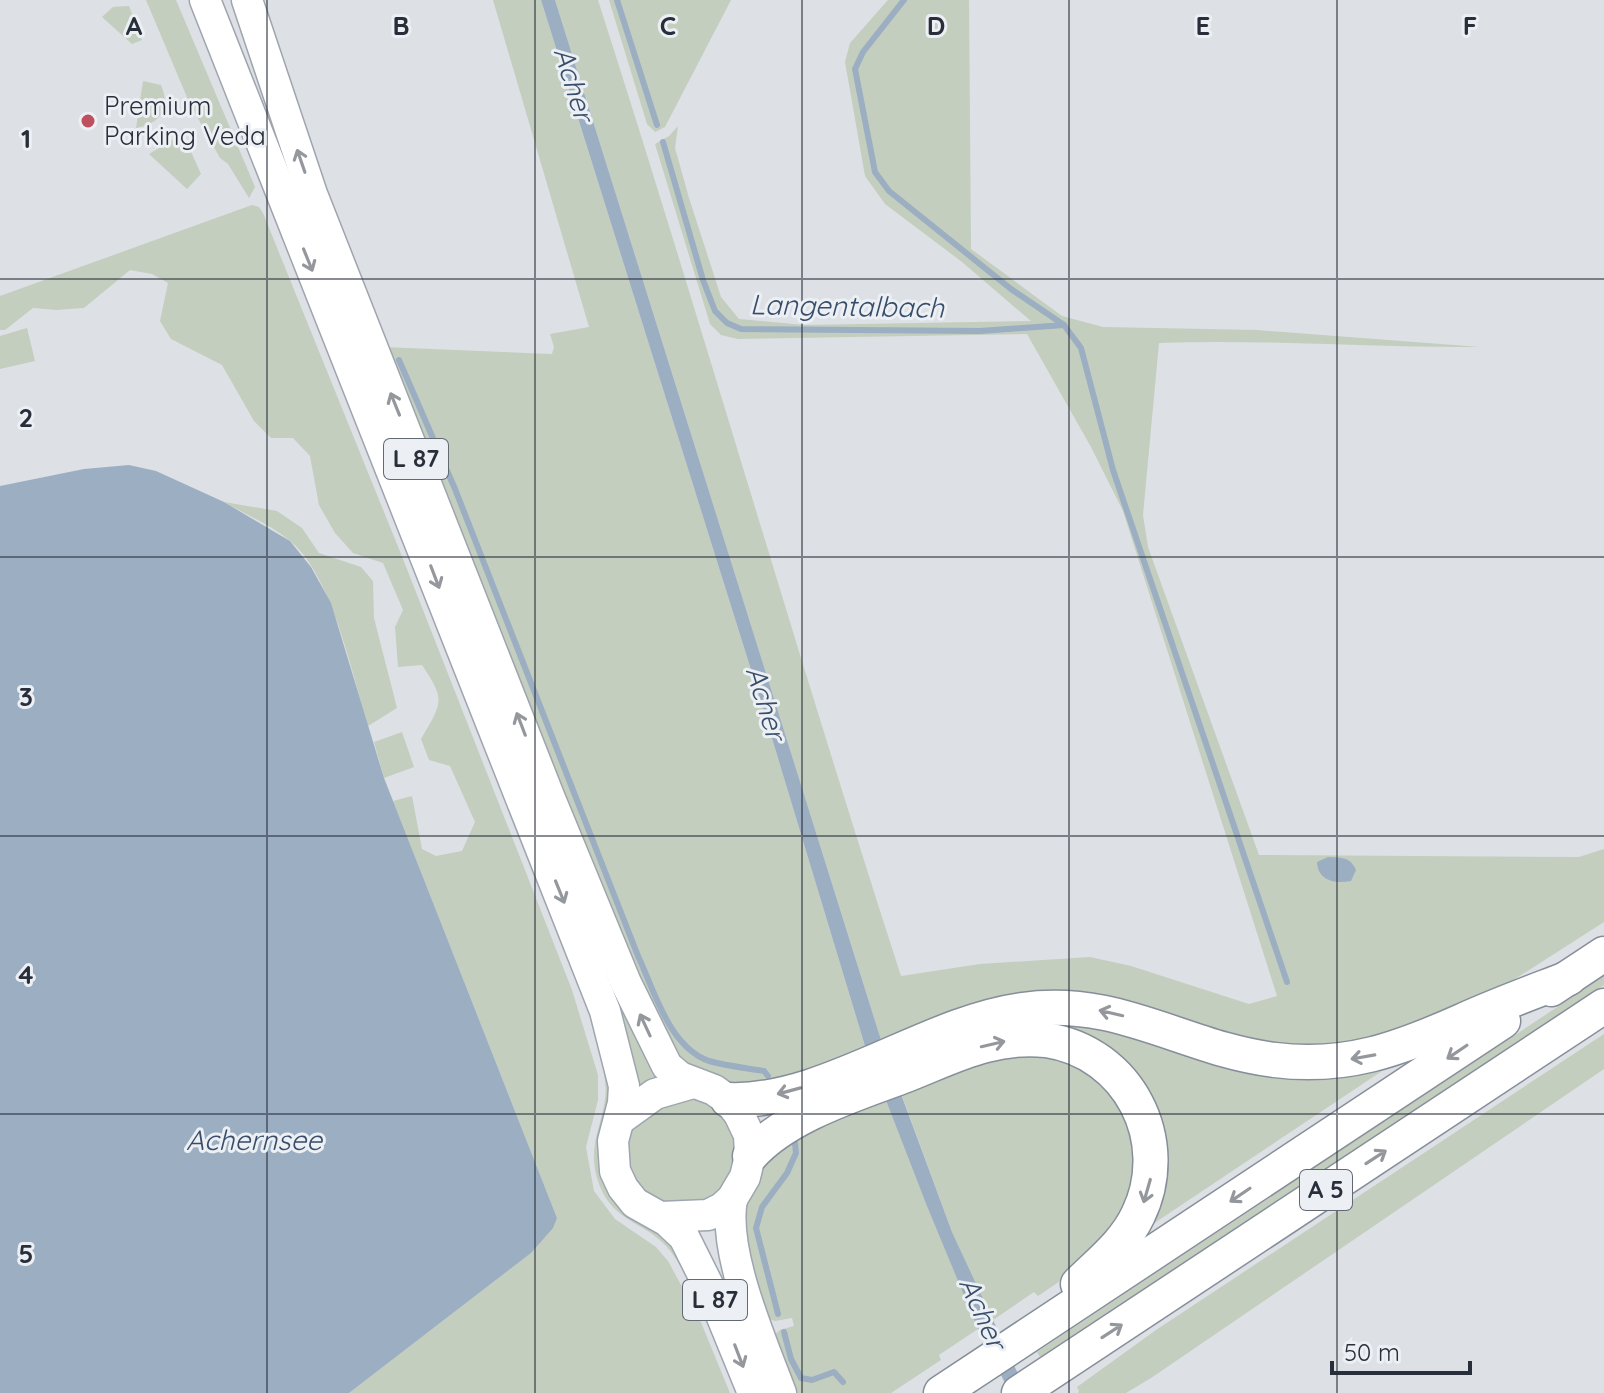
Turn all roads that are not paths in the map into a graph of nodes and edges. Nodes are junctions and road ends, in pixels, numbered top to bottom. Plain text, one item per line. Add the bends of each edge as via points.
1 (205, 0) edge
2 (247, 0) edge
3 (1604, 954) edge
4 (1569, 978) junction
5 (1604, 1006) edge
6 (915, 1058) junction
7 (853, 1082) junction
8 (693, 1083) junction
9 (728, 1100) junction
10 (619, 1120) junction
11 (750, 1156) junction
12 (732, 1199) junction
13 (661, 1217) junction
14 (1025, 1336) junction
15 (753, 1393) edge
16 (781, 1393) edge
17 (941, 1393) edge
18 (1019, 1393) edge

1 -> 10 main road, L 87 via 605,1011 624,1086
8 -> 2 main road, L 87 via 667,1066 626,983 312,194
3 - 4 highway, A 5
4 -> 6 highway via 1401,1047 1336,1061 1259,1057 1119,1015 1069,1006 1009,1012
4 -> 14 highway, A 5
18 -> 5 highway, A 5
6 - 7 highway
6 -> 14 highway via 1019,1040 1051,1041 1081,1050 1107,1066 1142,1113 1151,1166 1137,1219 1110,1253
7 -> 9 highway
7 - 11 highway
8 - 9 main road
8 - 10 main road via 655,1094
9 - 11 main road via 747,1127
10 - 13 main road via 612,1151 618,1179 635,1203
11 - 12 main road
12 - 13 main road via 708,1215
12 - 16 main road, L 87 via 731,1228 739,1266
13 -> 15 main road, L 87 via 679,1231 695,1258
14 - 17 highway, A 5

